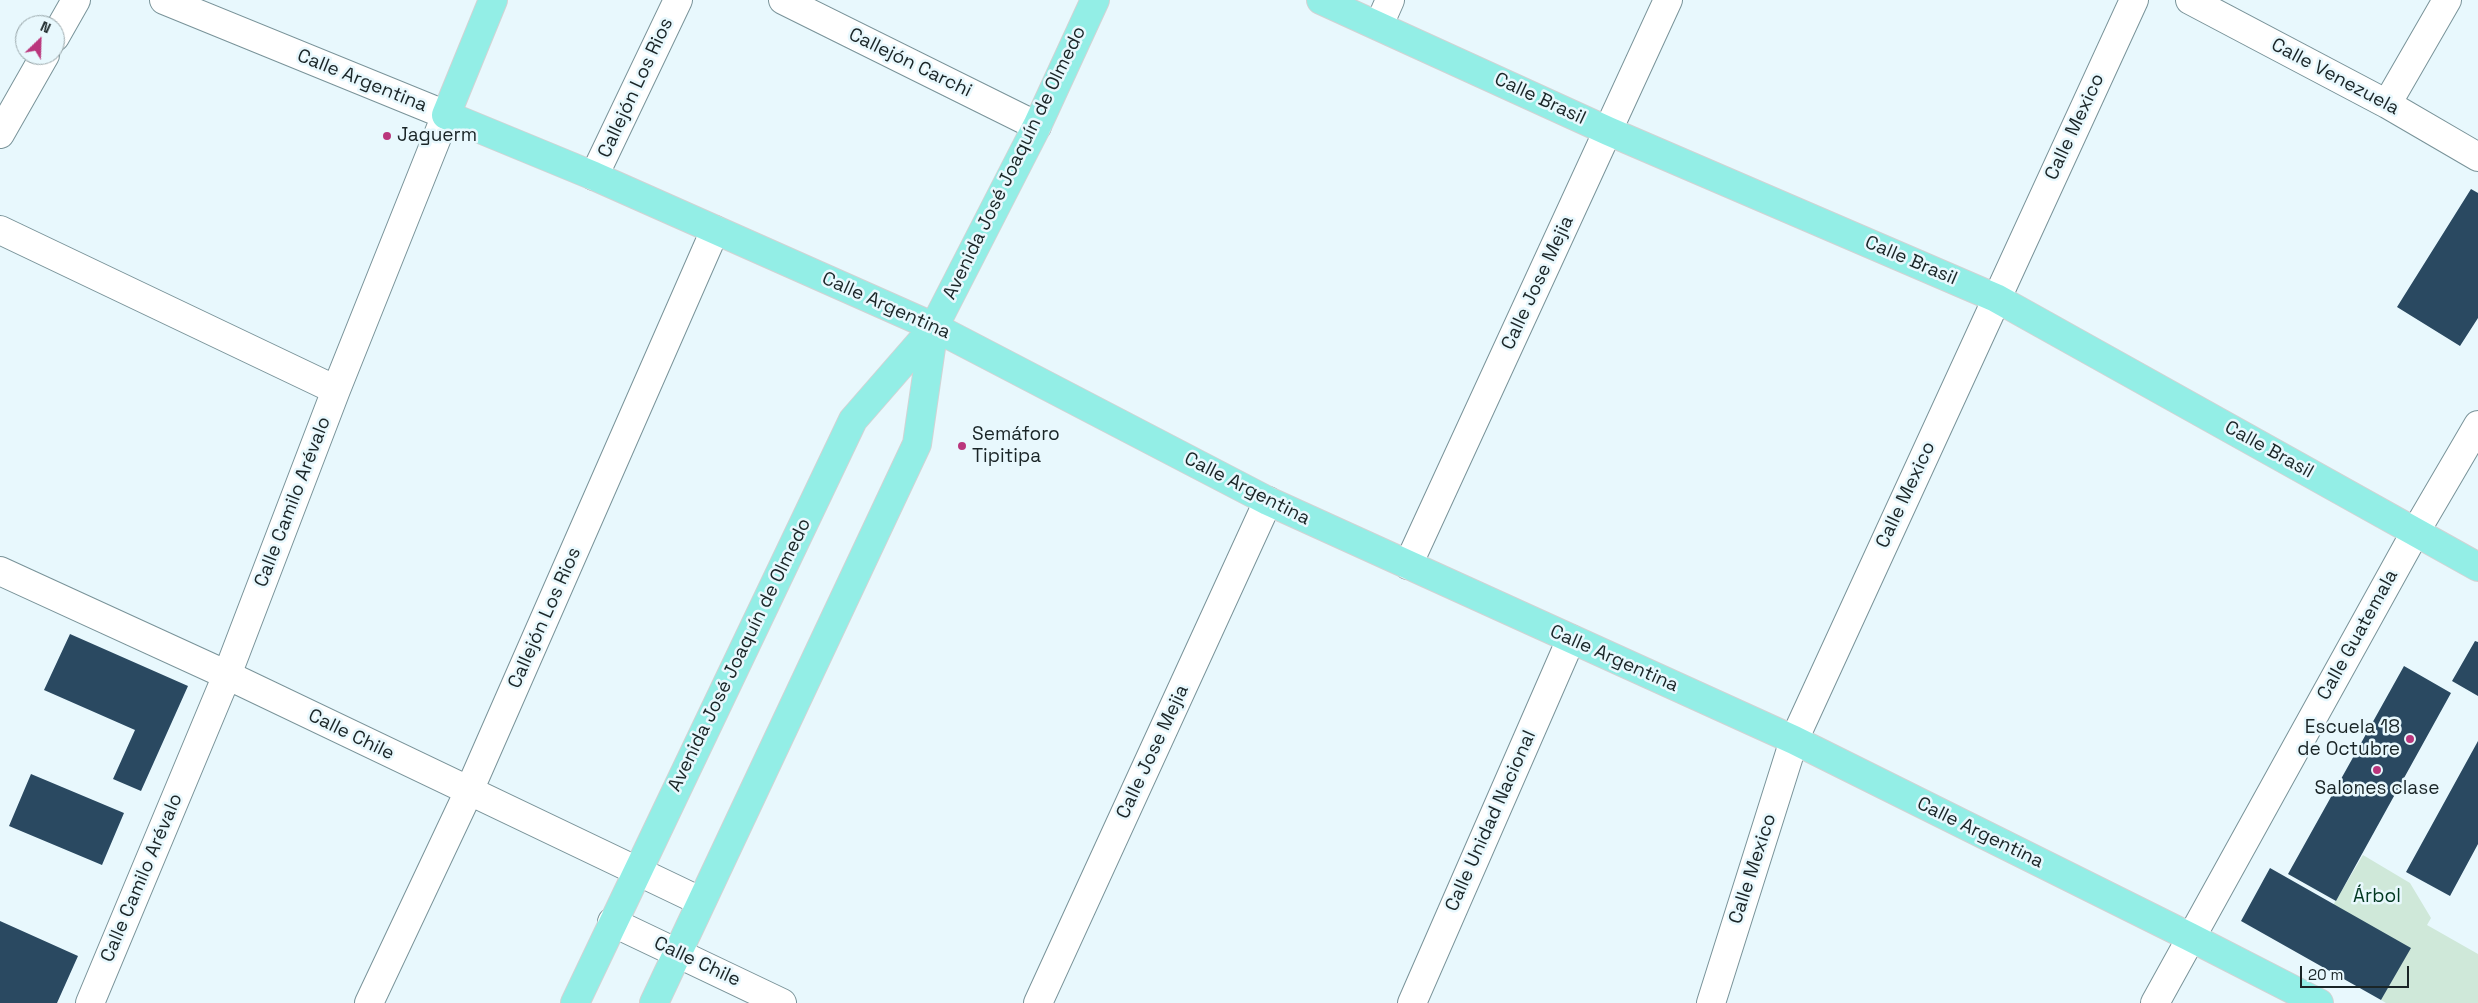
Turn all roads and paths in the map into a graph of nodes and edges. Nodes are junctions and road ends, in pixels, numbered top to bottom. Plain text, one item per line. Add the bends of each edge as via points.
1 (76, 0) edge
2 (164, 0) edge
3 (493, 0) edge
4 (678, 0) edge
5 (783, 0) edge
6 (1095, 0) edge
7 (1321, 0) edge
8 (1390, 0) edge
9 (1668, 0) edge
10 (2134, 0) edge
11 (2190, 0) edge
12 (2447, 0) edge
13 (65, 19) edge
14 (1379, 25) junction
15 (39, 65) edge
16 (2388, 104) junction
17 (446, 115) junction
18 (1037, 126) junction
19 (1608, 131) junction
20 (0, 134) edge
21 (2478, 157) edge
22 (594, 176) junction
23 (0, 230) edge
24 (715, 230) junction
25 (1996, 298) junction
26 (934, 326) junction
27 (336, 390) junction
28 (2478, 425) edge
29 (1268, 502) junction
30 (2416, 531) junction
31 (1408, 565) junction
32 (2478, 568) edge
33 (0, 571) edge
34 (1571, 639) junction
35 (227, 675) junction
36 (1794, 740) junction
37 (469, 791) junction
38 (637, 871) junction
39 (700, 901) junction
40 (612, 922) junction
41 (2190, 937) junction
42 (677, 953) junction
43 (90, 1003) edge
44 (369, 1003) edge
45 (575, 1003) edge
46 (654, 1003) edge
47 (782, 1003) edge
48 (1038, 1003) edge
49 (1412, 1003) edge
50 (1711, 1003) edge
51 (2155, 1003) edge
52 (2319, 1003) edge

1 - 13 street
2 - 17 street, Calle Argentina
3 - 17 main road, Calle Camilo Arévalo
4 - 22 street, Callejón Los Rios
5 - 18 street, Callejón Carchi
6 - 18 main road, Avenida José Joaquín de Olmedo
7 - 14 main road, Calle Brasil
8 - 14 street
9 - 19 street, Calle Jose Mejia
10 - 25 street, Calle Mexico
11 - 16 street, Calle Venezuela
12 - 16 street
14 - 19 main road, Calle Brasil
15 - 20 street
16 - 21 street, Calle Venezuela
17 - 22 main road, Calle Argentina
17 - 27 street, Calle Camilo Arévalo
18 - 26 main road, Avenida José Joaquín de Olmedo
19 - 25 main road, Calle Brasil
19 - 31 street, Calle Jose Mejia
22 - 24 main road, Calle Argentina
23 - 27 street
24 - 26 main road, Calle Argentina
24 - 37 street, Callejón Los Rios
25 - 30 main road, Calle Brasil
25 - 36 street, Calle Mexico
26 - 29 main road, Calle Argentina
26 - 38 main road, Avenida José Joaquín de Olmedo via 853,420
26 - 39 main road, Avenida José Joaquín de Olmedo via 917,444
27 - 35 street, Calle Camilo Arévalo
28 - 30 street, Calle Guatemala
29 - 31 main road, Calle Argentina
29 - 48 street, Calle Jose Mejia
30 - 32 main road, Calle Brasil
30 - 41 street, Calle Guatemala
31 - 34 main road, Calle Argentina
33 - 35 street, Calle Chile
34 - 36 main road, Calle Argentina
34 - 49 street, Calle Unidad Nacional
35 - 37 street, Calle Chile
35 - 43 street, Calle Camilo Arévalo
36 - 41 main road, Calle Argentina
36 - 50 street, Calle Mexico
37 - 38 street, Calle Chile
37 - 44 street, Callejón Los Rios
38 - 39 street, Calle Chile
38 - 40 main road, Avenida José Joaquín de Olmedo
39 - 42 main road, Avenida José Joaquín de Olmedo
40 - 42 street, Calle Chile
40 - 45 main road, Avenida José Joaquín de Olmedo
41 - 51 street, Calle Guatemala
41 - 52 main road, Calle Argentina
42 - 46 main road, Avenida José Joaquín de Olmedo
42 - 47 street, Calle Chile

